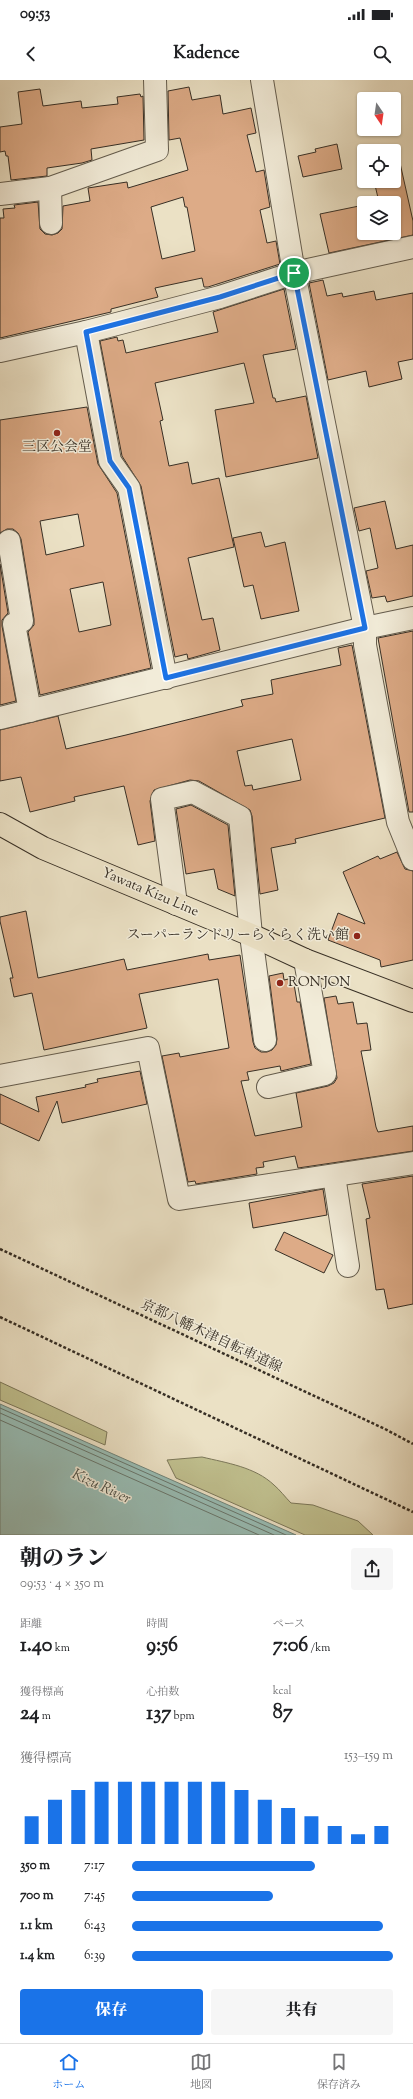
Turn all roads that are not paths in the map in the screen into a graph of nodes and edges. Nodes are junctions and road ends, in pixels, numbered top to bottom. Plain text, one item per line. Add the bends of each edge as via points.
1 (154, 80) edge
2 (262, 80) edge
3 (50, 188) junction
4 (0, 194) edge
5 (51, 223) dead end
6 (413, 247) edge
7 (294, 273) junction
8 (86, 332) junction
9 (0, 351) edge
10 (9, 541) dead end
11 (413, 618) edge
12 (365, 628) junction
13 (166, 678) junction
14 (30, 711) junction
15 (0, 718) edge
16 (0, 824) edge
17 (413, 859) edge
18 (176, 904) junction
19 (251, 935) junction
20 (305, 960) junction
21 (413, 1001) edge
22 (265, 1040) dead end
23 (0, 1076) edge
24 (268, 1087) dead end
25 (413, 1163) edge
26 (334, 1176) junction
27 (348, 1266) dead end

1 - 3 street via 157,150
2 - 7 street
3 - 4 street
3 - 5 street
6 - 7 street
7 - 8 street via 220,297
7 - 12 street
8 - 9 street
8 - 13 street via 110,461 129,488
10 - 14 street via 22,620 14,624
11 - 12 street
12 - 13 street
12 - 17 street via 365,645 398,822
13 - 14 street
14 - 15 street
16 - 18 main road, Yawata Kizu Line via 43,848
18 - 19 main road, Yawata Kizu Line
18 - 19 street via 162,799 193,792 240,817
19 - 20 main road, Yawata Kizu Line
19 - 22 street
20 - 21 main road, Yawata Kizu Line
20 - 24 street via 325,1074
23 - 26 street via 148,1048 179,1199
25 - 26 street
26 - 27 street

